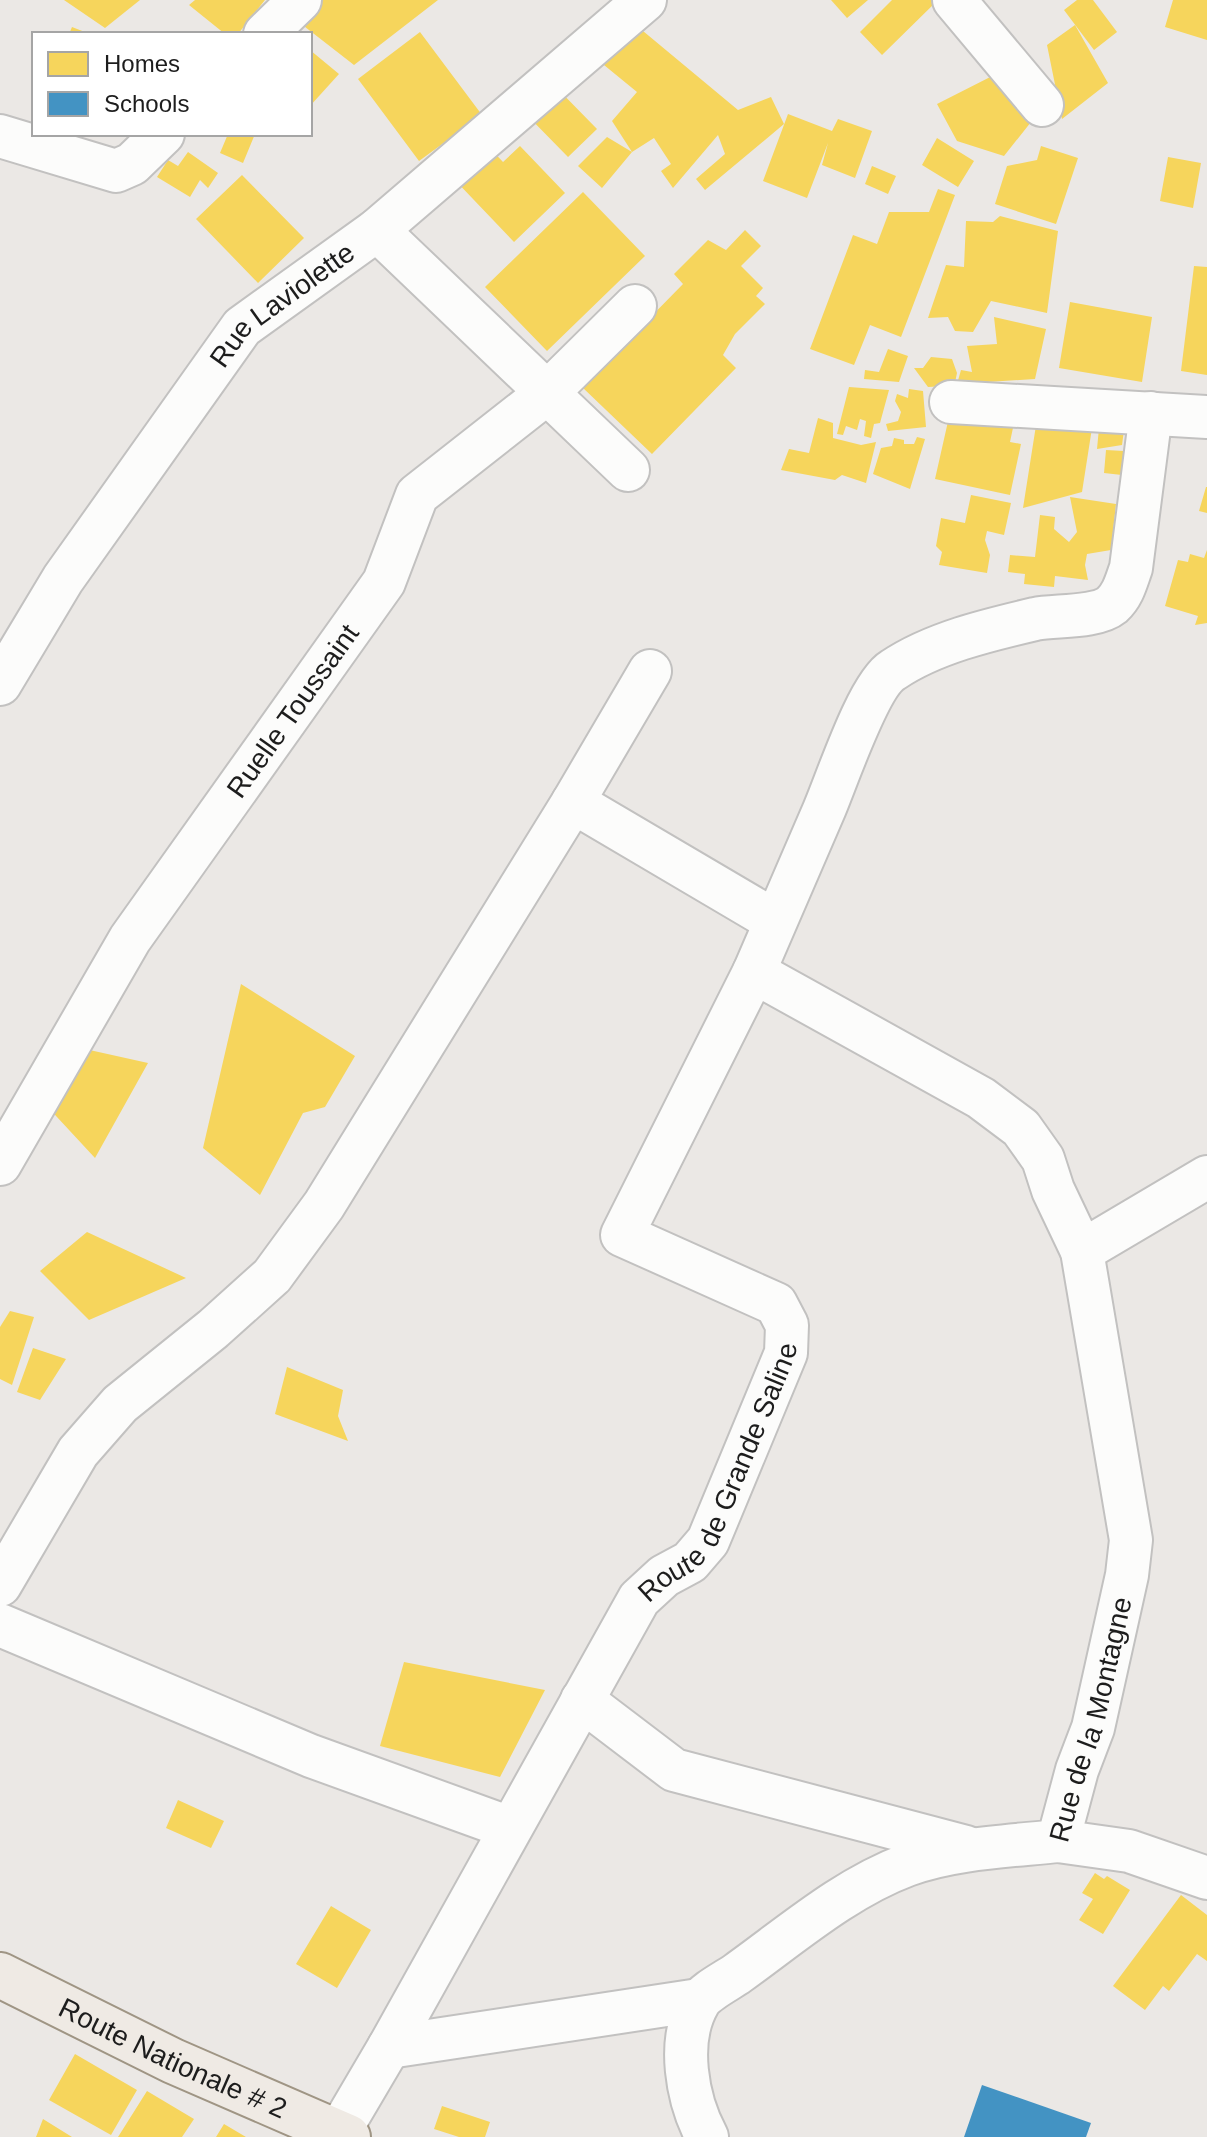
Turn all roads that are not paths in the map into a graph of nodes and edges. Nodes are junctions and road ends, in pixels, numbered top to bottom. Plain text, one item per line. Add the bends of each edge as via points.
1 (300, 0) edge
2 (645, 0) edge
3 (954, 0) edge
4 (267, 32) edge
5 (1042, 105) dead end
6 (0, 136) edge
7 (161, 136) edge
8 (377, 230) junction
9 (635, 306) dead end
10 (547, 393) junction
11 (951, 402) dead end
12 (1151, 413) junction
13 (1207, 417) edge
14 (628, 470) dead end
15 (650, 671) dead end
16 (0, 684) edge
17 (573, 802) junction
18 (775, 921) junction
19 (754, 972) junction
20 (0, 1164) edge
21 (1207, 1177) edge
22 (1082, 1251) junction
23 (0, 1585) edge
24 (0, 1625) edge
25 (582, 1700) junction
26 (510, 1828) junction
27 (1058, 1841) junction
28 (975, 1850) junction
29 (1205, 1873) edge
30 (0, 1975) edge
31 (699, 2000) junction
32 (389, 2047) junction
33 (343, 2135) edge
34 (707, 2137) edge

1 - 4 street
2 - 8 street, Rue Laviolette
3 - 5 street
6 - 7 street via 116,171 132,164
8 - 10 street
8 - 16 street, Rue Laviolette via 242,327 63,579
9 - 10 street, Ruelle Toussaint
10 - 14 street
10 - 20 street, Ruelle Toussaint via 417,495 384,582 130,939
11 - 12 street
12 - 13 street
12 - 18 street via 1124,590 1110,607 984,633 919,655 888,672 861,717
15 - 17 street
17 - 18 street
17 - 23 street via 324,1205 272,1276 120,1404 78,1452
18 - 19 street
19 - 22 street via 981,1098 1021,1128 1043,1159
19 - 25 street, Route de Grande Saline via 622,1235 776,1304 787,1325 786,1353 708,1541 690,1562 639,1599
21 - 22 street
22 - 27 street, Rue de la Montagne via 1131,1540 1093,1728
24 - 26 street via 311,1756
25 - 26 street, Route de Grande Saline
25 - 28 street via 674,1770
26 - 32 street, Route de Grande Saline
27 - 28 street, Rue de la Montagne
27 - 29 street via 1129,1851
28 - 31 street, Rue de la Montagne via 908,1865 847,1896
30 - 33 main road, Route Nationale # 2 via 173,2061
31 - 32 street
31 - 34 street via 687,2037 686,2068 696,2117
32 - 33 street, Route de Grande Saline

